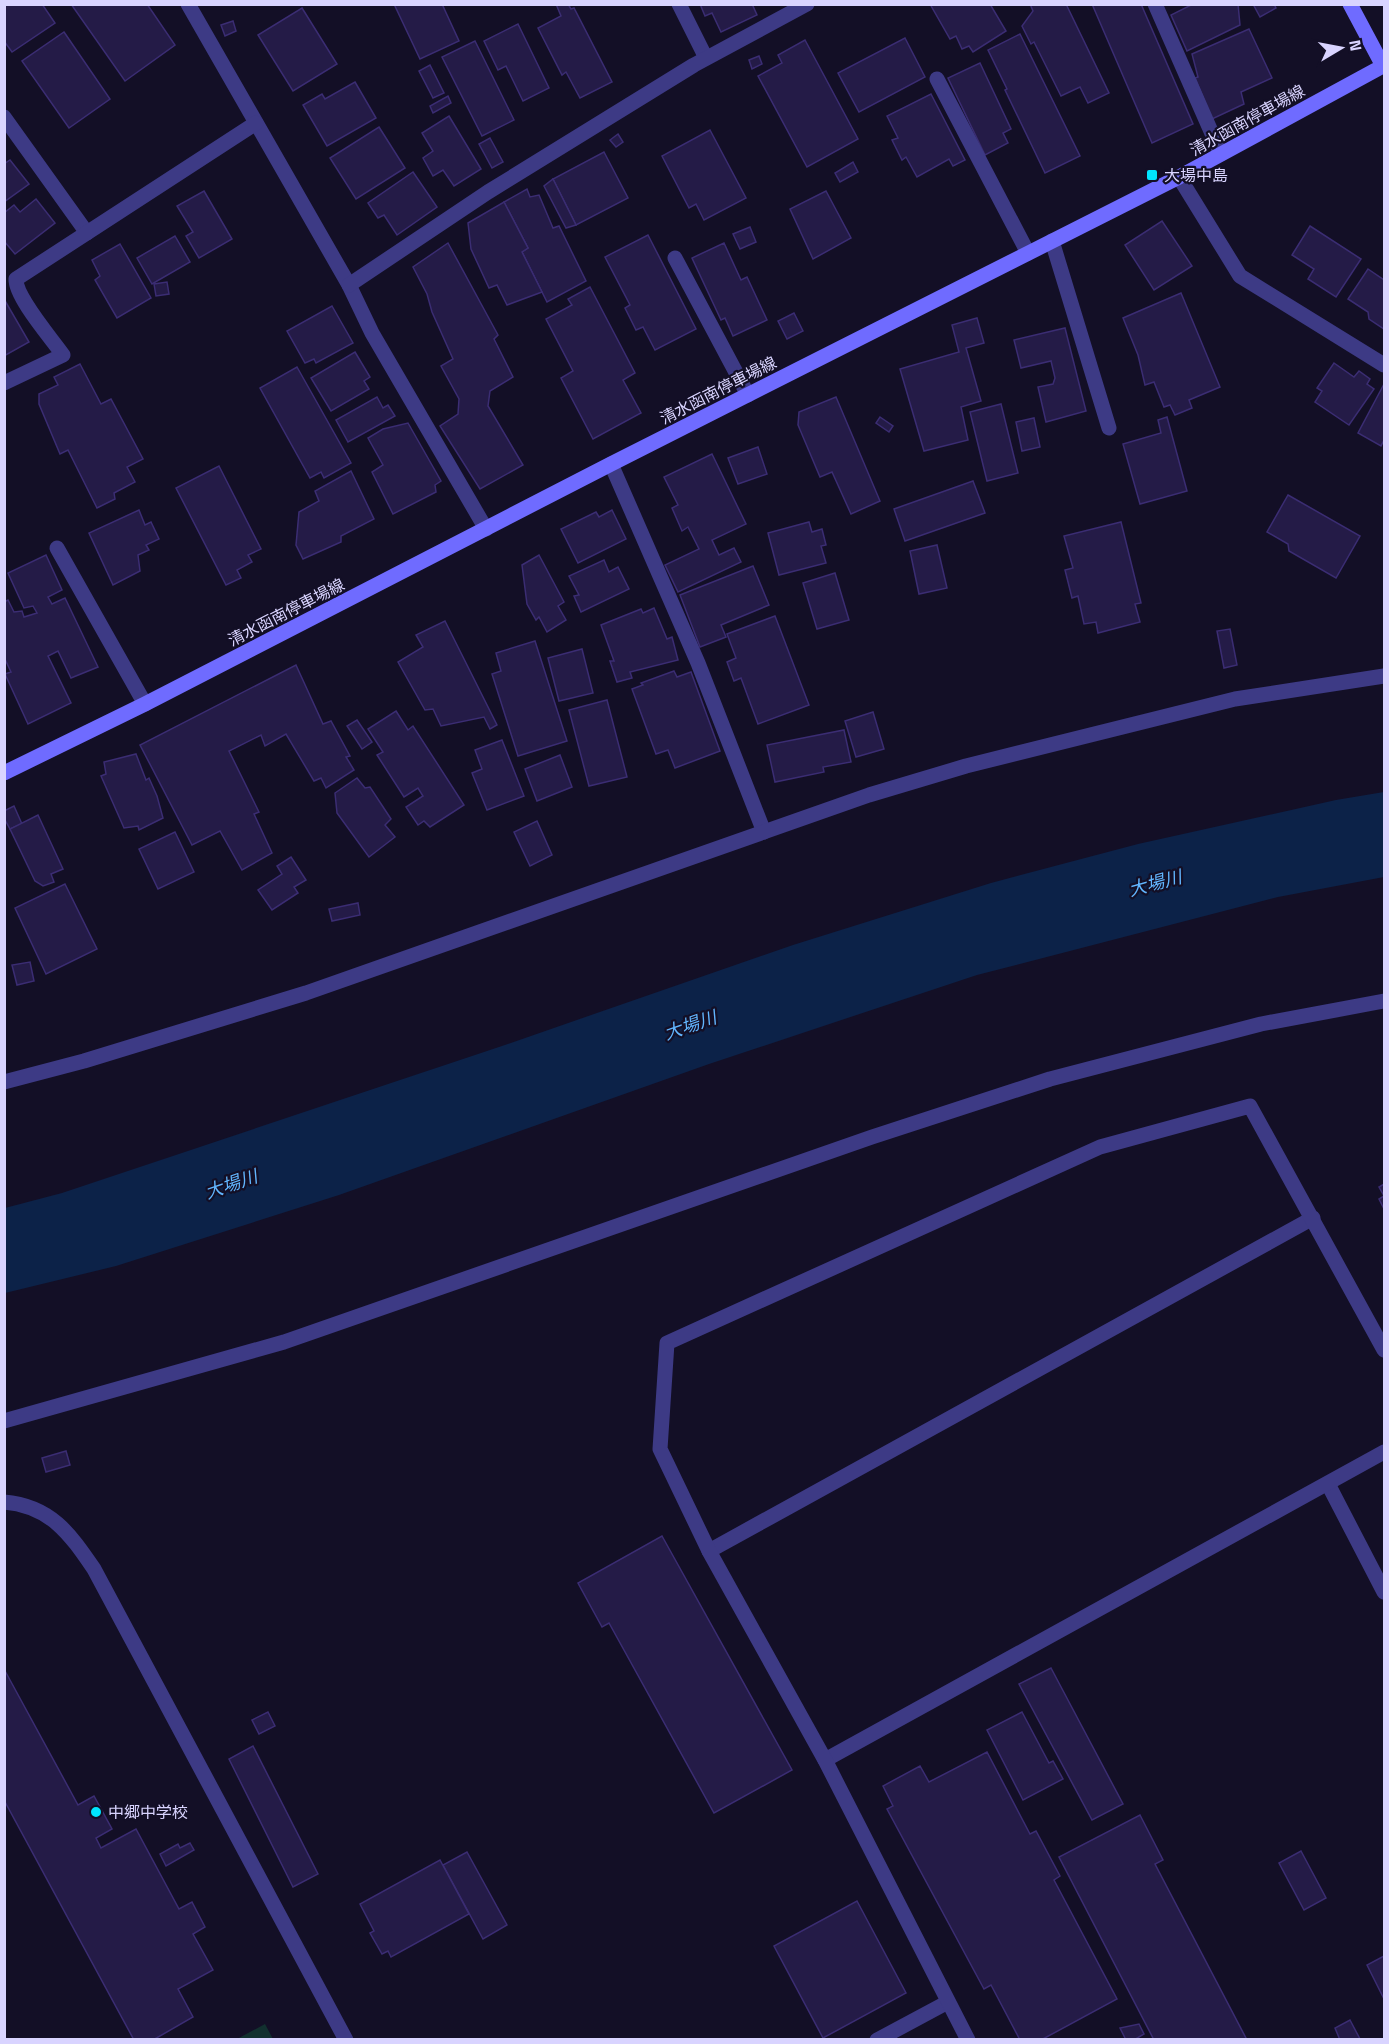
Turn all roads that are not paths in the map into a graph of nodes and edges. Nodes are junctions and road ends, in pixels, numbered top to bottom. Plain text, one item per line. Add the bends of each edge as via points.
1 (188, 4) edge
2 (679, 4) edge
3 (807, 4) edge
4 (1155, 4) edge
5 (1350, 4) edge
6 (706, 58) junction
7 (937, 79) dead end
8 (4, 117) edge
9 (256, 123) junction
10 (1221, 154) junction
11 (1179, 177) junction
12 (87, 232) junction
13 (1052, 241) junction
14 (1028, 253) junction
15 (675, 258) dead end
16 (349, 285) junction
17 (1384, 364) edge
18 (4, 383) edge
19 (748, 395) junction
20 (1110, 428) dead end
21 (611, 464) junction
22 (486, 529) junction
23 (57, 548) dead end
24 (1384, 676) edge
25 (144, 704) junction
26 (4, 773) edge
27 (764, 832) junction
28 (1384, 1001) edge
29 (4, 1082) edge
30 (1313, 1218) junction
31 (1384, 1350) edge
32 (4, 1421) edge
33 (1384, 1452) edge
34 (1328, 1485) junction
35 (4, 1502) edge
36 (709, 1551) junction
37 (1384, 1592) edge
38 (825, 1760) junction
39 (948, 2002) junction
40 (346, 2040) edge
41 (877, 2040) edge
42 (968, 2040) edge

1 - 9 street
2 - 6 street
3 - 6 street
4 - 10 street
5 - 10 main road, 清水函南停車場線 via 1383,66
6 - 16 street via 488,192
7 - 14 street
8 - 12 street
9 - 12 street
9 - 16 street
10 - 11 main road, 清水函南停車場線
11 - 13 main road, 清水函南停車場線
11 - 17 street via 1240,276
12 - 18 street via 16,279 16,287 63,355
13 - 14 main road, 清水函南停車場線
13 - 20 street
14 - 19 main road, 清水函南停車場線
15 - 19 street
16 - 22 street via 372,333
19 - 21 main road, 清水函南停車場線
21 - 22 main road, 清水函南停車場線
21 - 27 street via 698,663
22 - 25 main road, 清水函南停車場線
23 - 25 street
24 - 27 street via 1235,699 988,760 869,795
25 - 26 main road, 清水函南停車場線
27 - 29 street via 306,993
28 - 32 street via 1261,1024 1050,1079 284,1342
30 - 31 street
30 - 36 street
30 - 36 street via 1250,1106 1100,1147 667,1343 660,1449
33 - 34 street
34 - 37 street
34 - 38 street
35 - 40 street via 51,1517 72,1537 94,1569
36 - 38 street
38 - 39 street
39 - 41 street
39 - 42 street

